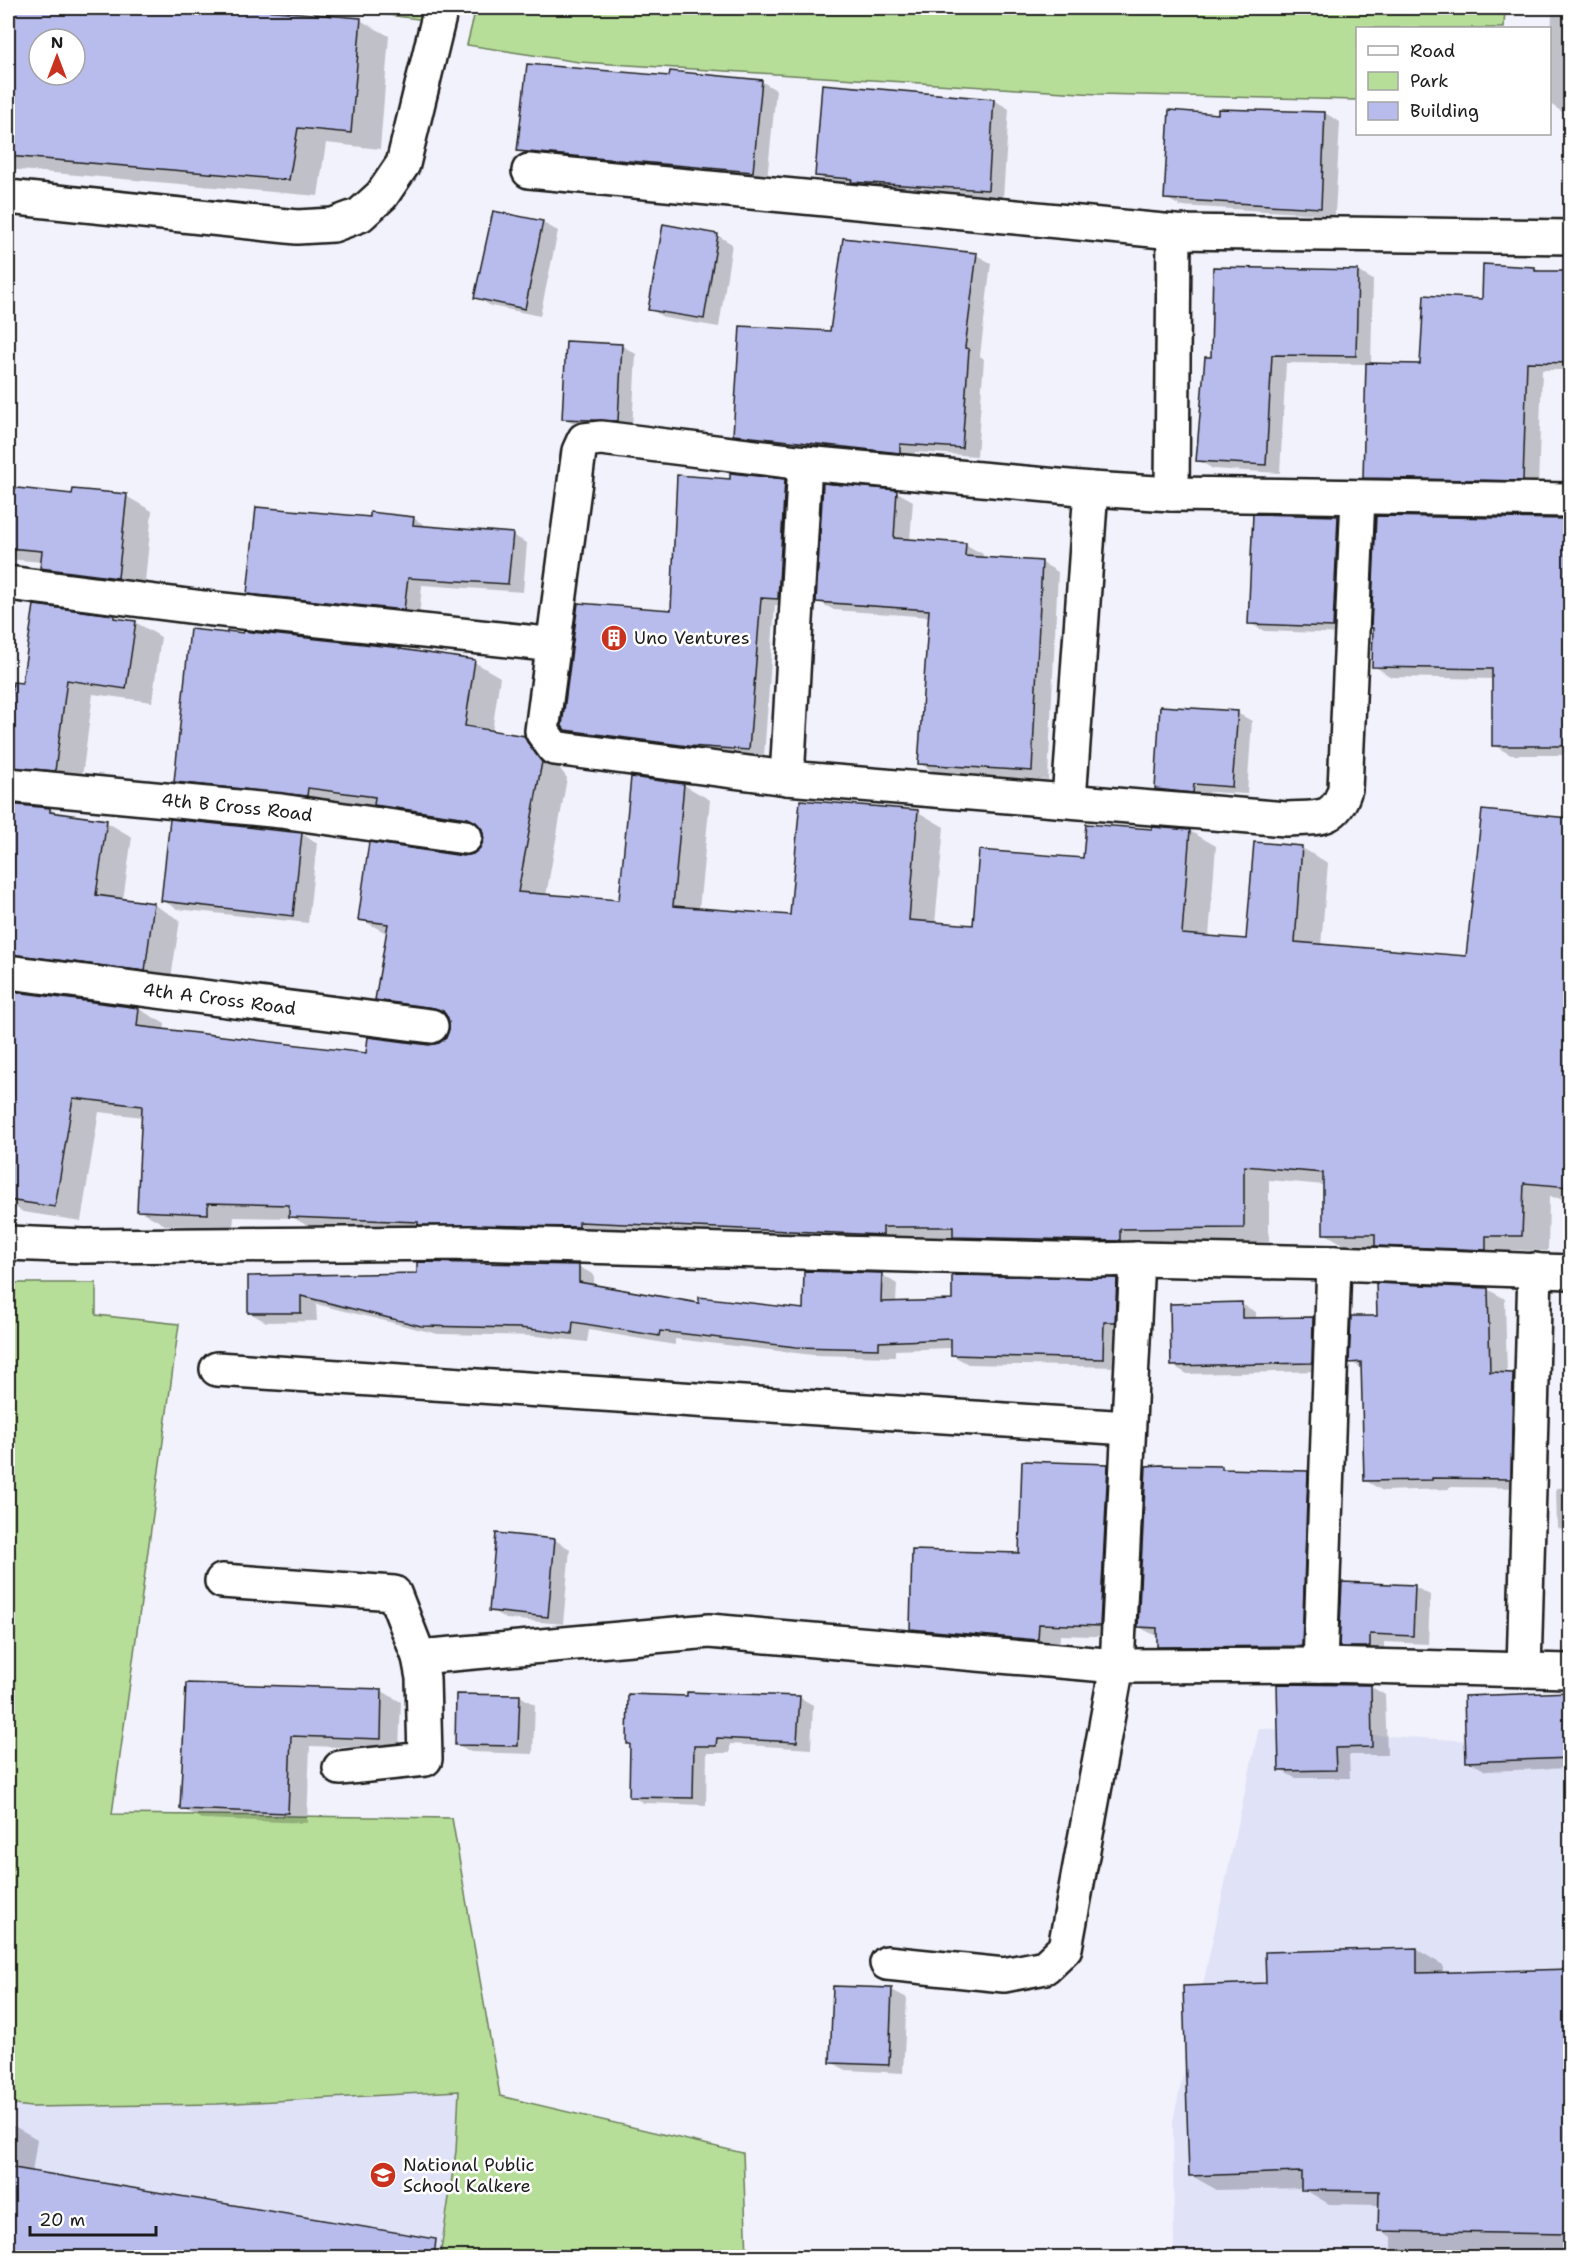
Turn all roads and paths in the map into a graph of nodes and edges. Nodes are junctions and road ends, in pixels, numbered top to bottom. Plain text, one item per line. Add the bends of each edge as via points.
1 (441, 8) edge
2 (529, 171) dead end
3 (8, 197) edge
4 (1174, 232) junction
5 (1570, 237) edge
6 (805, 463) junction
7 (1091, 489) junction
8 (1172, 494) junction
9 (1358, 497) junction
10 (1570, 500) edge
11 (8, 583) edge
12 (537, 643) dead end
13 (787, 778) junction
14 (8, 785) edge
15 (1069, 800) junction
16 (465, 837) dead end
17 (8, 972) edge
18 (431, 1026) dead end
19 (8, 1243) edge
20 (1137, 1259) junction
21 (1334, 1263) junction
22 (1535, 1270) junction
23 (1570, 1272) edge
24 (217, 1369) dead end
25 (1128, 1428) junction
26 (222, 1581) dead end
27 (419, 1656) junction
28 (1320, 1665) junction
29 (1117, 1666) junction
30 (1524, 1670) junction
31 (1570, 1671) edge
32 (340, 1768) dead end
33 (887, 1963) dead end

1 - 3 street via 403,164 382,195 360,215 333,225 297,227
2 - 4 street
4 - 5 street
4 - 8 street
6 - 7 street
6 - 13 street
6 - 13 street via 601,438 584,440 579,452 542,731 554,748
7 - 8 street
7 - 15 street
8 - 9 street
9 - 10 street
9 - 15 street via 1345,789 1341,804 1327,816 1286,819
11 - 12 street
13 - 15 street
14 - 16 street, 4th B Cross Road via 280,811
17 - 18 street, 4th A Cross Road
19 - 20 street via 470,1243
20 - 21 street
20 - 25 street
21 - 22 street
21 - 28 street
22 - 23 street
22 - 30 street
24 - 25 street
25 - 29 street
26 - 27 street via 394,1593
27 - 29 street via 709,1631
27 - 32 street via 425,1759
28 - 29 street
28 - 30 street
29 - 33 street via 1065,1948 1045,1967 1004,1975
30 - 31 street

